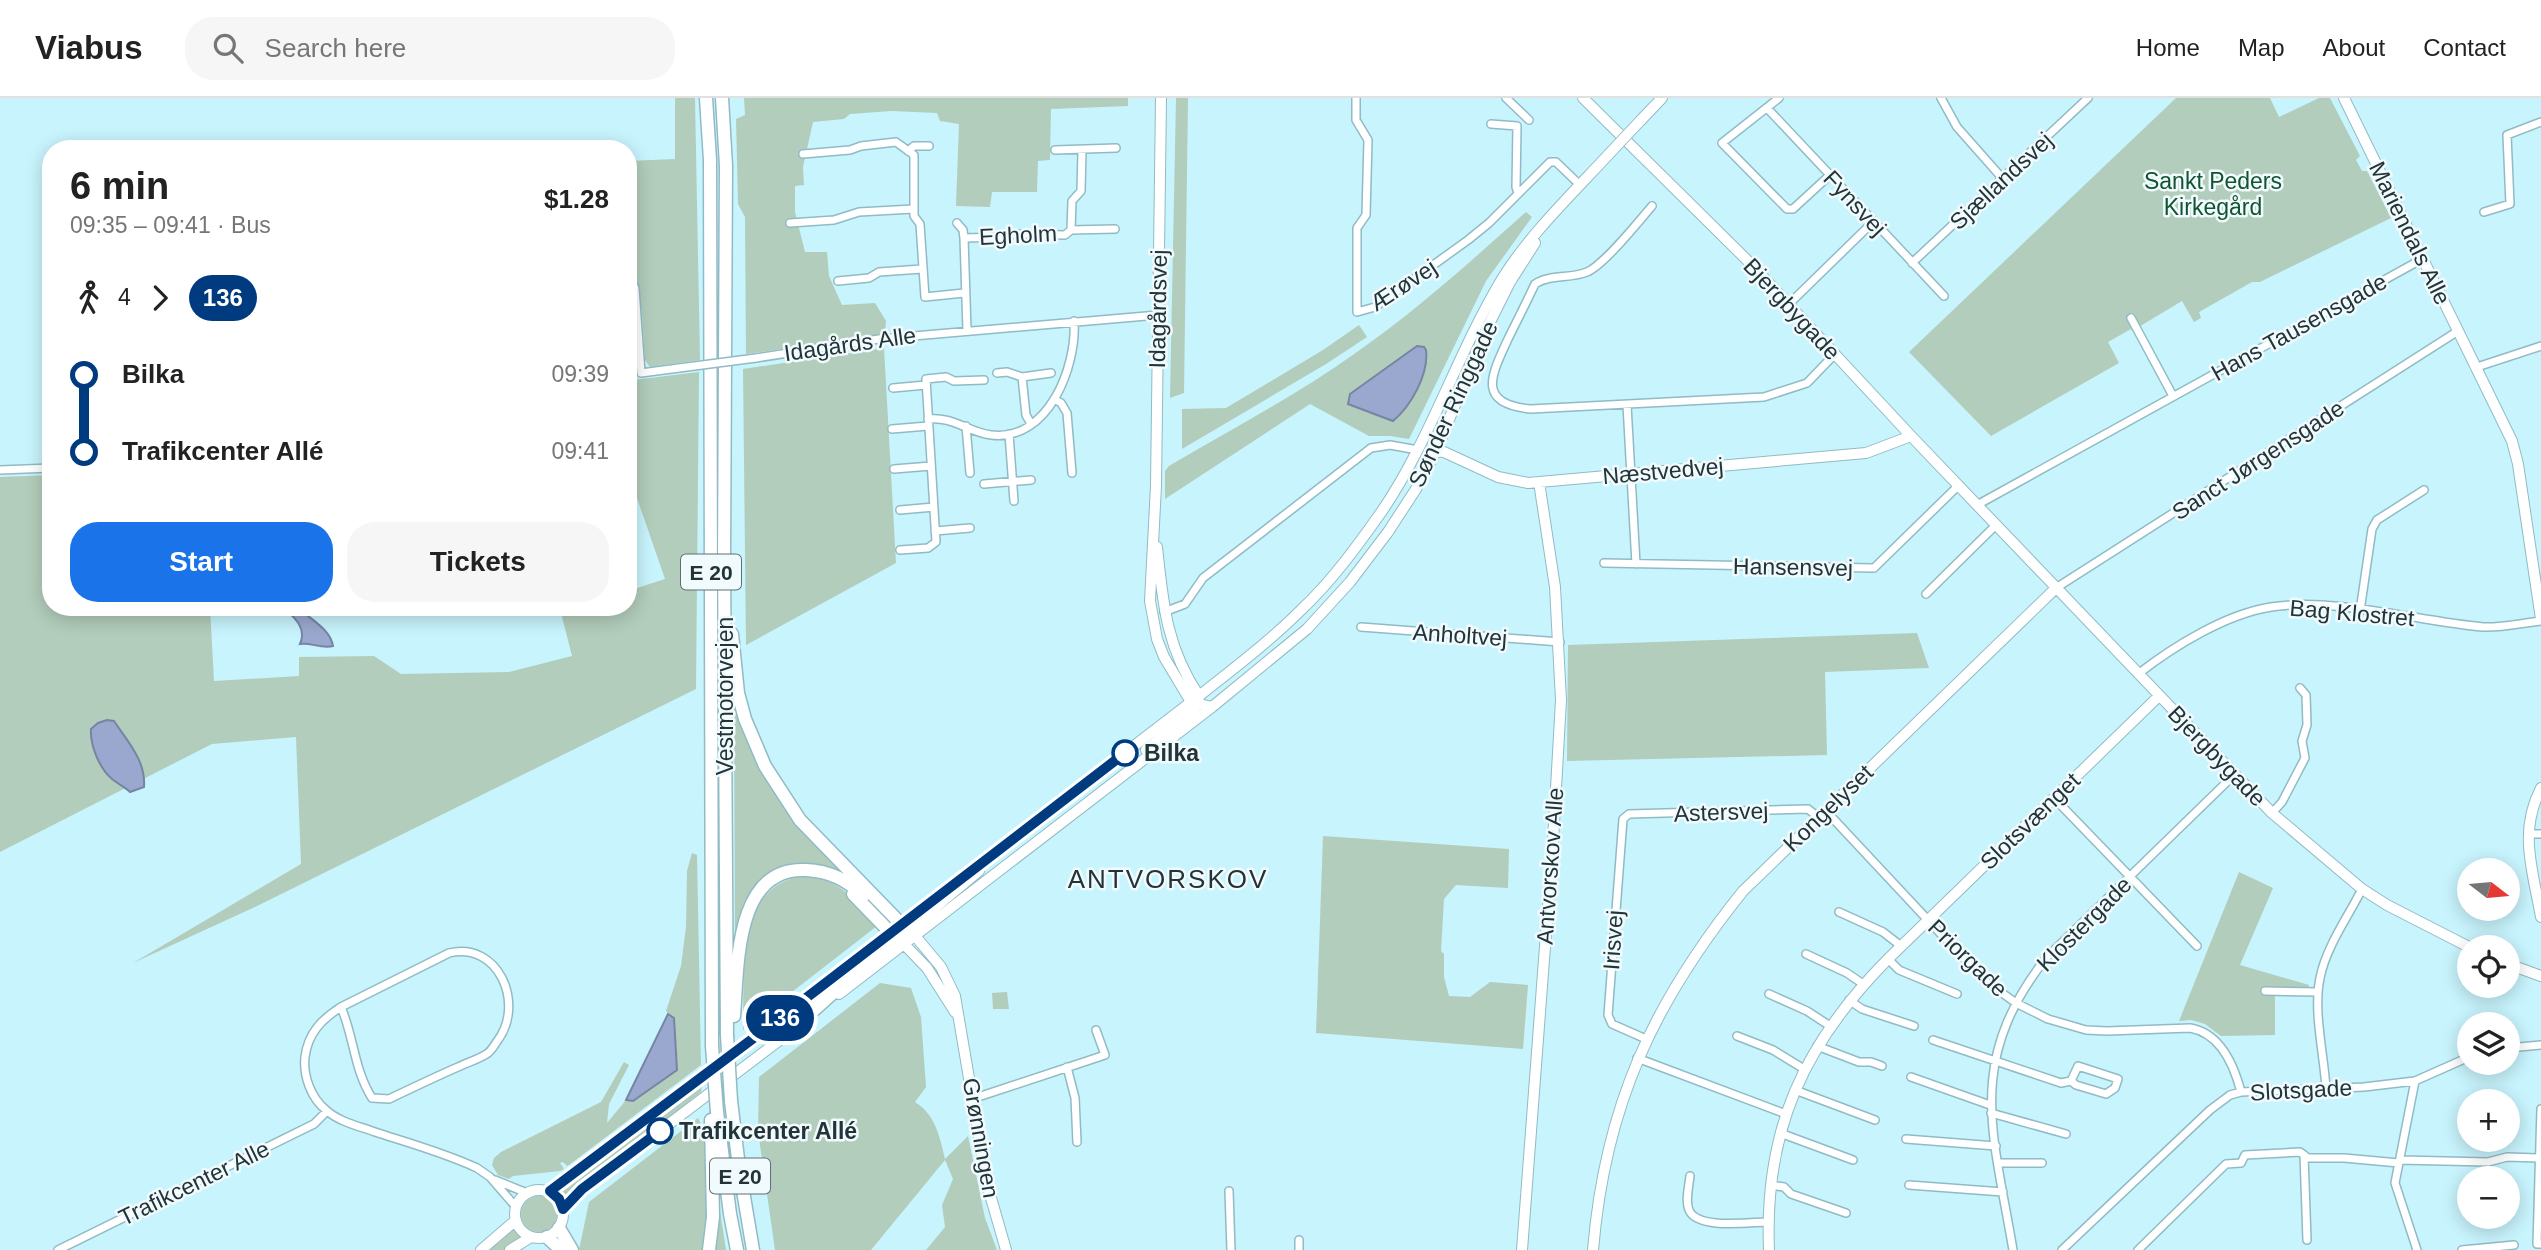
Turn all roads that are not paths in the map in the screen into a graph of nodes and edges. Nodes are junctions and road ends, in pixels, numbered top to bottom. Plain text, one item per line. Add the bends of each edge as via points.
1 (706, 98) edge
2 (722, 98) edge
3 (1161, 98) edge
4 (1356, 98) edge
5 (1506, 98) edge
6 (1583, 98) edge
7 (1662, 98) edge
8 (1779, 98) edge
9 (1941, 98) edge
10 (2344, 98) edge
11 (2082, 100) edge
12 (1767, 108) junction
13 (1529, 120) dead end
14 (2541, 122) edge
15 (1491, 124) dead end
16 (929, 146) dead end
17 (1116, 148) dead end
18 (1055, 150) dead end
19 (1082, 150) junction
20 (908, 151) junction
21 (803, 154) dead end
22 (1830, 176) junction
23 (2003, 179) junction
24 (1580, 185) junction
25 (1518, 193) junction
26 (1652, 206) dead end
27 (914, 209) junction
28 (2484, 212) dead end
29 (1548, 222) junction
30 (1873, 222) junction
31 (790, 223) dead end
32 (957, 223) dead end
33 (1071, 229) junction
34 (1115, 229) dead end
35 (964, 238) junction
36 (2424, 258) junction
37 (1912, 263) junction
38 (922, 269) junction
39 (838, 281) dead end
40 (964, 293) junction
41 (1944, 296) dead end
42 (1789, 304) junction
43 (1158, 314) junction
44 (637, 316) edge
45 (2131, 318) dead end
46 (1074, 321) junction
47 (967, 330) junction
48 (2458, 331) junction
49 (2541, 346) edge
50 (1835, 355) junction
51 (2477, 368) junction
52 (996, 373) dead end
53 (1051, 373) dead end
54 (1022, 377) junction
55 (984, 380) dead end
56 (926, 385) junction
57 (893, 388) dead end
58 (2173, 397) junction
59 (1054, 399) junction
60 (1627, 405) junction
61 (928, 422) junction
62 (1031, 425) junction
63 (966, 426) junction
64 (892, 429) dead end
65 (1009, 434) junction
66 (1911, 436) junction
67 (1418, 450) junction
68 (1436, 451) junction
69 (931, 466) junction
70 (42, 468) edge
71 (894, 469) dead end
72 (0, 470) edge
73 (970, 473) dead end
74 (1072, 473) dead end
75 (1632, 474) junction
76 (1031, 480) dead end
77 (1012, 481) junction
78 (1539, 482) junction
79 (984, 484) dead end
80 (1958, 486) junction
81 (2424, 489) dead end
82 (1014, 500) dead end
83 (1977, 505) junction
84 (934, 507) junction
85 (900, 510) dead end
86 (1155, 520) junction
87 (1996, 525) junction
88 (970, 528) dead end
89 (935, 531) junction
90 (900, 550) dead end
91 (724, 557) junction
92 (1604, 563) dead end
93 (1636, 564) junction
94 (2056, 588) junction
95 (1926, 594) dead end
96 (1164, 611) junction
97 (2360, 611) junction
98 (2541, 620) edge
99 (1361, 627) dead end
100 (1560, 642) junction
101 (2138, 674) junction
102 (2300, 688) dead end
103 (2159, 696) junction
104 (1196, 701) junction
105 (1212, 707) junction
106 (2234, 775) junction
107 (2541, 788) edge
108 (2054, 798) junction
109 (1086, 804) junction
110 (2272, 813) junction
111 (1821, 814) junction
112 (1623, 819) joint
113 (2528, 834) junction
114 (2541, 834) edge
115 (2131, 877) junction
116 (2362, 888) junction
117 (1839, 912) dead end
118 (2541, 917) edge
119 (1928, 921) junction
120 (902, 933) junction
121 (2457, 941) edge
122 (1901, 946) junction
123 (2197, 946) dead end
124 (1806, 954) dead end
125 (1888, 959) junction
126 (2520, 968) edge
127 (2541, 976) edge
128 (1863, 984) junction
129 (2265, 991) dead end
130 (2318, 992) junction
131 (1769, 994) dead end
132 (1957, 994) dead end
133 (1849, 1000) junction
134 (2016, 1003) junction
135 (341, 1007) junction
136 (960, 1026) junction
137 (1830, 1026) junction
138 (1914, 1026) dead end
139 (793, 1029) joint
140 (1096, 1030) dead end
141 (730, 1033) junction
142 (1737, 1036) dead end
143 (1646, 1039) junction
144 (1933, 1040) dead end
145 (1817, 1045) junction
146 (2541, 1045) edge
147 (2520, 1047) edge
148 (1637, 1058) junction
149 (1994, 1062) junction
150 (2457, 1062) edge
151 (1882, 1066) dead end
152 (1067, 1067) junction
153 (1804, 1069) junction
154 (1911, 1077) dead end
155 (2071, 1081) junction
156 (2415, 1081) junction
157 (2326, 1088) junction
158 (1795, 1090) junction
159 (2241, 1091) junction
160 (972, 1099) junction
161 (1990, 1109) junction
162 (2541, 1109) edge
163 (327, 1111) junction
164 (714, 1114) junction
165 (1786, 1114) junction
166 (1875, 1120) dead end
167 (1780, 1133) junction
168 (2066, 1134) dead end
169 (1906, 1139) dead end
170 (1077, 1142) dead end
171 (1996, 1146) junction
172 (2304, 1156) junction
173 (1853, 1160) dead end
174 (2399, 1161) junction
175 (2538, 1161) junction
176 (1998, 1163) junction
177 (2042, 1163) dead end
178 (1690, 1176) dead end
179 (490, 1177) junction
180 (1770, 1185) junction
181 (1909, 1185) dead end
182 (550, 1191) junction
183 (1229, 1191) dead end
184 (2003, 1192) junction
185 (527, 1193) junction
186 (516, 1207) junction
187 (563, 1209) junction
188 (1846, 1213) dead end
189 (516, 1220) junction
190 (1768, 1222) junction
191 (559, 1228) junction
192 (531, 1237) junction
193 (547, 1237) junction
194 (1299, 1240) dead end
195 (2307, 1240) dead end
196 (2071, 1243) junction
197 (2539, 1244) edge
198 (2514, 1245) dead end
199 (58, 1250) edge
200 (481, 1250) edge
201 (510, 1250) edge
202 (561, 1250) edge
203 (572, 1250) edge
204 (709, 1250) edge
205 (737, 1250) edge
206 (753, 1250) edge
207 (1006, 1250) edge
208 (1231, 1250) edge
209 (1298, 1250) edge
210 (1522, 1250) edge
211 (1593, 1250) edge
212 (1769, 1250) edge
213 (2013, 1250) edge
214 (2062, 1250) edge
215 (2078, 1250) edge
216 (2138, 1250) edge
217 (2417, 1250) edge
218 (2462, 1250) edge

1 - 164 highway, Vestmotorvejen / E 20, bridge via 710,160
2 - 91 highway, Vestmotorvejen / E 20 via 726,166
3 - 43 street, Idagårdsvej
4 - 25 street, Ærøvej via 1356,120 1368,140 1366,215 1357,228 1357,312 1375,307 1468,240
5 - 13 street
6 - 42 street, Bjergbygade
7 - 24 street, Sønder Ringgade, bridge
8 - 12 street
9 - 23 street via 1957,127
10 - 36 street, Mariendals Alle
11 - 23 street, Sjællandsvej
12 - 22 street, Fynsvej
12 - 22 street via 1722,143 1787,209 1793,209
14 - 28 street via 2507,135 2510,204
15 - 25 street via 1517,127
16 - 20 street
17 - 19 street
18 - 19 street
19 - 33 street, Egholm via 1081,191 1072,201
20 - 21 street via 896,142
20 - 27 street via 914,155
22 - 30 street, Fynsvej
23 - 37 street, Sjællandsvej
24 - 25 street, Ærøvej via 1552,161
24 - 29 street, Sønder Ringgade
26 - 60 street via 1594,269 1535,284 1492,377 1497,397 1521,408
27 - 31 street
27 - 38 street via 920,226
29 - 67 street, Sønder Ringgade via 1524,247 1486,307
29 - 68 street, Sønder Ringgade via 1486,330
30 - 37 street, Fynsvej
30 - 42 street
32 - 35 street, Egholm
33 - 34 street, Egholm
33 - 35 street, Egholm via 1065,235
35 - 40 street, Egholm
36 - 48 street, Mariendals Alle
36 - 58 street, Hans Tausensgade
37 - 41 street, Fynsvej
38 - 39 street
38 - 40 street via 925,297
40 - 47 street, Egholm
42 - 50 street, Bjergbygade
43 - 46 street, Idagårds Alle
43 - 86 street, Idagårdsvej
44 - 47 street, Idagårds Alle, bridge via 641,373
45 - 58 street
46 - 47 street, Idagårds Alle
46 - 59 street via 1073,353
48 - 51 street, Mariendals Alle
48 - 94 street, Sanct Jørgensgade
49 - 51 street
50 - 60 street via 1807,383 1772,395
50 - 66 street, Bjergbygade
51 - 98 street, Mariendals Alle via 2505,424 2518,464
52 - 54 street
53 - 54 street
54 - 62 street
55 - 56 street via 946,377 926,379
56 - 57 street
56 - 61 street
58 - 83 street, Hans Tausensgade
59 - 62 street
59 - 74 street via 1067,413
60 - 75 street
61 - 63 street via 939,417
61 - 64 street
61 - 69 street
62 - 65 street
63 - 65 street via 993,435
63 - 73 street
65 - 77 street
66 - 75 street, Næstvedvej via 1866,453
66 - 80 street, Bjergbygade
67 - 68 street, Næstvedvej
67 - 96 street via 1390,445 1371,448 1203,578 1185,604
67 - 104 street, Sønder Ringgade via 1383,509 1304,608
68 - 78 street, Næstvedvej via 1498,477
68 - 105 street, Sønder Ringgade via 1388,532 1350,582 1307,629
69 - 71 street
69 - 84 street
70 - 72 street
75 - 78 street, Næstvedvej
75 - 93 street
76 - 77 street
77 - 79 street
77 - 82 street
78 - 100 street, Antvorskov Alle
80 - 83 street, Bjergbygade
80 - 93 street, Hansensvej via 1874,568
81 - 97 street via 2377,520 2372,529
83 - 87 street, Bjergbygade
84 - 85 street
84 - 89 street
86 - 96 street, Idagårdsvej
86 - 104 street, Idagårdsvej via 1152,616 1164,657
87 - 94 street, Bjergbygade
87 - 95 street
88 - 89 street
89 - 90 street via 933,546
91 - 120 highway via 738,693 755,745 800,820
91 - 141 highway, Vestmotorvejen / E 20
92 - 93 street, Hansensvej
94 - 101 street, Bjergbygade
94 - 111 street, Kongelyset
96 - 104 street, Idagårdsvej
97 - 98 street, Bag Klostret via 2486,627
97 - 101 street, Bag Klostret via 2313,605 2249,611 2227,619
99 - 100 street, Anholtvej
100 - 210 street, Antvorskov Alle via 1558,766
101 - 103 street, Bjergbygade
102 - 110 street via 2306,695 2305,758
103 - 106 street, Bjergbygade
103 - 108 street, Slotsvænget
104 - 105 street
104 - 109 street via 1192,713
104 - 120 street, Sønder Ringgade via 1012,839
105 - 109 street, Sønder Ringgade
106 - 110 street, Bjergbygade
106 - 115 street, Klostergade
107 - 113 street via 2528,821
108 - 115 street
108 - 119 street, Slotsvænget
109 - 120 street, Sønder Ringgade
110 - 116 street, Bjergbygade
111 - 112 street, Astersvej via 1808,809 1629,814
111 - 119 street, Priorgade
111 - 143 street, Kongelyset via 1743,891 1707,935
112 - 143 street, Irisvej via 1608,1015 1612,1024
113 - 114 street
113 - 118 street
115 - 123 street
115 - 134 street, Klostergade via 2046,958
116 - 121 street, Bjergbygade
116 - 130 street via 2325,961
117 - 122 street via 1883,932
119 - 122 street, Slotsvænget
119 - 134 street, Priorgade via 1984,979
120 - 136 street, Grønningen via 938,984
120 - 136 street, Grønningen via 950,982
120 - 139 highway
120 - 141 highway via 845,879 801,869 769,881 747,912
120 - 182 street, Sønder Ringgade
122 - 125 street, Slotsvænget
124 - 128 street
125 - 128 street, Slotsvænget
125 - 132 street via 1899,970
126 - 127 street
128 - 133 street, Slotsvænget
129 - 130 street
130 - 157 street
131 - 137 street
133 - 137 street, Slotsvænget
133 - 138 street via 1862,1010
134 - 149 street, Klostergade
134 - 159 street, Priorgade via 2086,1030 2201,1030 2217,1041
135 - 135 street via 459,951 488,961 502,978 510,1006 508,1022 489,1052 380,1100 372,1098 362,1082
135 - 163 street via 312,1033 305,1060 311,1091
136 - 160 street, Grønningen
137 - 145 street, Slotsvænget
139 - 187 street via 582,1189
140 - 152 street via 1105,1055
141 - 206 highway, Vestmotorvejen / E 20, bridge via 731,1097
142 - 153 street
143 - 148 street, Kongelyset
144 - 149 street
145 - 151 street
145 - 153 street, Slotsvænget
146 - 147 street
148 - 165 street
148 - 211 street, Kongelyset via 1611,1136
149 - 155 street via 2061,1083
149 - 161 street, Klostergade
150 - 156 street, Slotsgade
152 - 160 street
152 - 170 street via 1075,1098
153 - 158 street, Slotsvænget
154 - 161 street
155 - 155 street via 2106,1094 2118,1079 2078,1066
156 - 157 street, Slotsgade
156 - 174 street
157 - 159 street, Slotsgade
158 - 165 street, Slotsvænget
158 - 166 street
159 - 196 street, Slotsgade via 2210,1110
160 - 207 street, Grønningen via 987,1184
161 - 168 street
161 - 171 street, Klostergade
162 - 175 street
163 - 179 street
163 - 199 street, Trafikcenter Alle via 314,1124
164 - 204 highway
164 - 205 highway, Vestmotorvejen / E 20
165 - 167 street, Slotsvænget
167 - 173 street
167 - 180 street, Slotsvænget
169 - 171 street
171 - 176 street, Klostergade
172 - 174 street
172 - 195 street
172 - 216 street via 2245,1155 2241,1163 2226,1164
174 - 175 street via 2488,1162 2508,1157
174 - 217 street via 2396,1190
175 - 197 street
176 - 177 street
176 - 184 street, Klostergade
178 - 190 street via 1687,1204 1694,1216 1712,1223
179 - 185 street
179 - 186 street
180 - 188 street
180 - 190 street, Slotsvænget
181 - 184 street
182 - 185 street
182 - 187 street
183 - 208 street
184 - 213 street, Klostergade
185 - 186 street
186 - 189 street
187 - 191 street
189 - 192 street
189 - 200 street
190 - 212 street, Slotsvænget
191 - 193 street
191 - 203 highway
192 - 193 street
192 - 201 street
193 - 202 highway
194 - 209 street
196 - 214 street, Slotsgade
196 - 215 street
198 - 218 street

